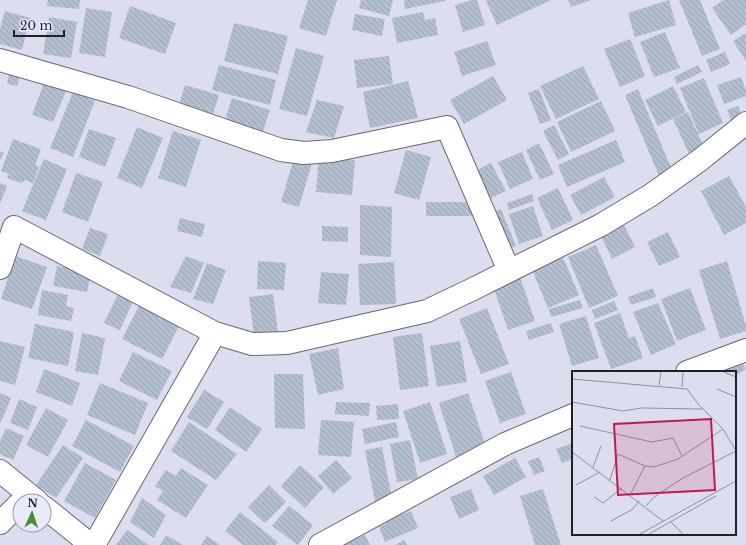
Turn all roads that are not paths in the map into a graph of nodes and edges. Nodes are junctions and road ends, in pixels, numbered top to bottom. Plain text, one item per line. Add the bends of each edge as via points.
1 (0, 60) edge
2 (746, 123) edge
3 (0, 268) edge
4 (509, 271) junction
5 (215, 333) junction
6 (746, 350) edge
7 (690, 371) edge
8 (572, 415) edge
9 (0, 471) edge
10 (22, 493) edge
11 (12, 514) edge
12 (52, 517) edge
13 (0, 523) edge
14 (90, 545) edge
15 (94, 545) edge
16 (320, 545) edge

1 - 4 street via 128,97 281,150 304,153 332,151 447,127
2 - 4 street via 651,195 601,225
3 - 5 street via 14,227
4 - 5 street via 427,311 287,342 252,344
5 - 15 street
6 - 7 street
8 - 16 street via 505,444
9 - 10 street
11 - 13 street
12 - 14 street

